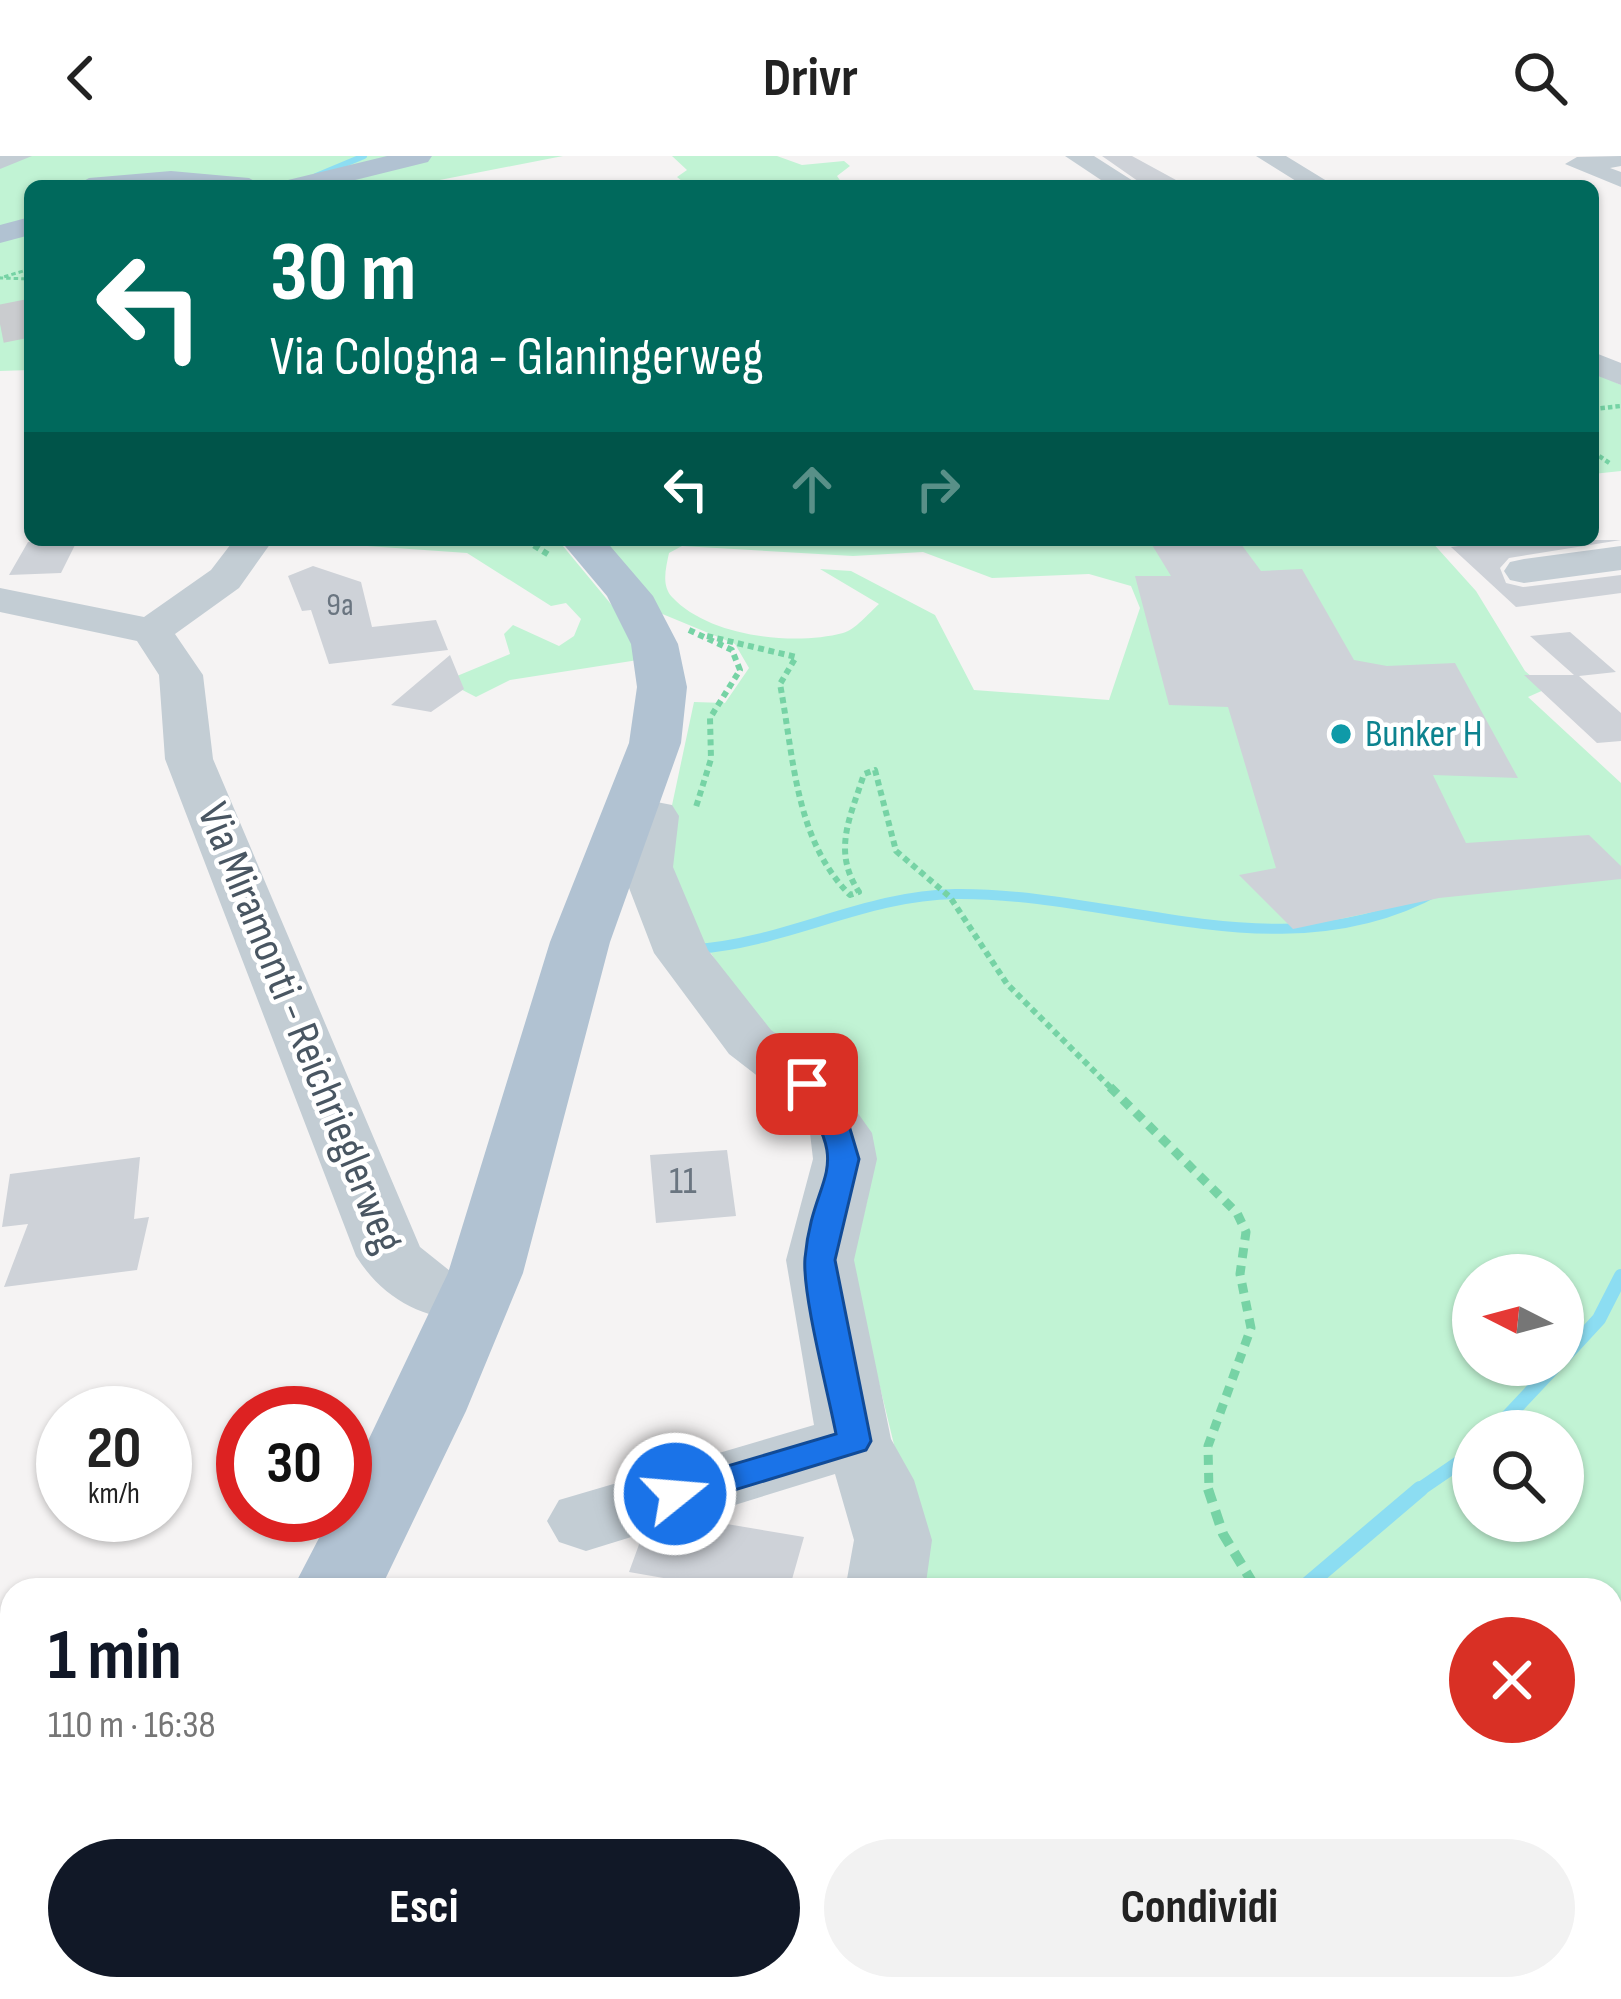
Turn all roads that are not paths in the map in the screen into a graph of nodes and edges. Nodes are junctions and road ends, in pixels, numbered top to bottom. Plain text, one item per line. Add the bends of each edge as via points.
1 (20, 156) edge
2 (419, 156) edge
3 (1077, 156) edge
4 (1268, 156) edge
5 (1621, 159) edge
6 (0, 162) edge
7 (322, 180) edge
8 (1118, 180) edge
9 (1311, 180) edge
10 (1621, 180) edge
11 (250, 546) edge
12 (567, 549) edge
13 (1621, 558) edge
14 (1524, 571) dead end
15 (0, 600) edge
16 (152, 631) junction
17 (631, 812) junction
18 (476, 1297) junction
19 (854, 1441) junction
20 (586, 1521) dead end
21 (342, 1578) edge
22 (887, 1578) edge

1 - 6 street
2 - 7 main road
3 - 8 street
4 - 9 street
5 - 10 street via 1577,164
11 - 16 street via 225,579
12 - 17 main road via 622,582 660,660 653,752
13 - 14 street
15 - 16 street
16 - 18 street, Via Miramonti - Reichrieglerweg via 181,675 189,758 389,1256 413,1285
17 - 18 main road via 593,902
17 - 19 street via 654,816 647,867 682,953 750,1042 819,1097 841,1133 845,1159 820,1260
18 - 21 main road
19 - 20 street
19 - 22 street via 876,1480 893,1540

